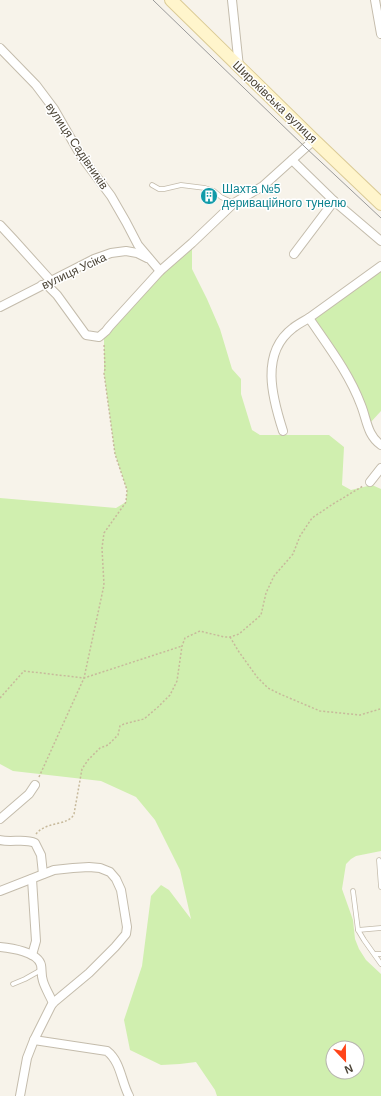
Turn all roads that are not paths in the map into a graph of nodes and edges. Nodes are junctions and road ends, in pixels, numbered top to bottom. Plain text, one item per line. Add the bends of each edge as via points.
1 (171, 0) edge
2 (232, 0) edge
3 (375, 0) edge
4 (381, 34) edge
5 (0, 48) edge
6 (239, 67) junction
7 (314, 140) junction
8 (292, 160) junction
9 (152, 185) dead end
10 (334, 201) junction
11 (234, 203) junction
12 (381, 204) edge
13 (0, 225) edge
14 (381, 241) edge
15 (294, 254) dead end
16 (151, 260) junction
17 (381, 266) edge
18 (160, 270) junction
19 (51, 281) junction
20 (42, 285) junction
21 (0, 307) edge
22 (309, 318) junction
23 (283, 431) dead end
24 (381, 445) edge
25 (381, 468) edge
26 (370, 482) road end
27 (35, 785) road end
28 (0, 819) edge
29 (0, 840) edge
30 (379, 860) dead end
31 (43, 874) junction
32 (32, 879) junction
33 (381, 887) edge
34 (0, 891) edge
35 (354, 891) dead end
36 (381, 928) edge
37 (358, 930) junction
38 (0, 947) edge
39 (375, 954) junction
40 (381, 954) edge
41 (32, 955) junction
42 (381, 964) edge
43 (41, 970) junction
44 (13, 984) dead end
45 (53, 1003) junction
46 (34, 1040) junction
47 (20, 1096) edge
48 (129, 1096) edge

1 - 6 main road, Широківська вулиця
2 - 6 street
3 - 4 street
5 - 16 street, вулиця Садівників via 36,85 54,109 81,156 111,196 138,245
6 - 7 main road, Широківська вулиця
7 - 8 street
7 - 12 main road, Широківська вулиця
8 - 10 street
8 - 11 street via 263,186
9 - 11 lane via 159,189 181,185 205,188
10 - 14 street
10 - 15 street
11 - 18 street
13 - 19 street
16 - 18 street, вулиця Садівників
16 - 19 street, вулиця Усіка via 126,251 111,253
17 - 22 street
18 - 20 street via 99,337 86,335 57,295 47,285
19 - 20 street, вулиця Усіка
20 - 21 street, вулиця Усіка
22 - 23 street via 292,328 277,347 272,361 274,404
22 - 24 street via 343,368 361,404 370,431
25 - 26 street
27 - 28 street via 29,794
29 - 31 street via 35,843 41,855
30 - 33 lane
31 - 32 street
31 - 45 street via 54,870 89,867 110,872 121,890 127,927 126,934 115,947
32 - 34 street
32 - 41 street via 36,941
35 - 37 lane
36 - 37 lane
37 - 39 lane
38 - 41 street via 13,948
39 - 40 lane
39 - 42 lane
41 - 43 street via 41,964
43 - 44 lane
43 - 45 street via 43,982
45 - 46 street
46 - 47 street via 27,1058
46 - 48 street via 107,1051 117,1062

